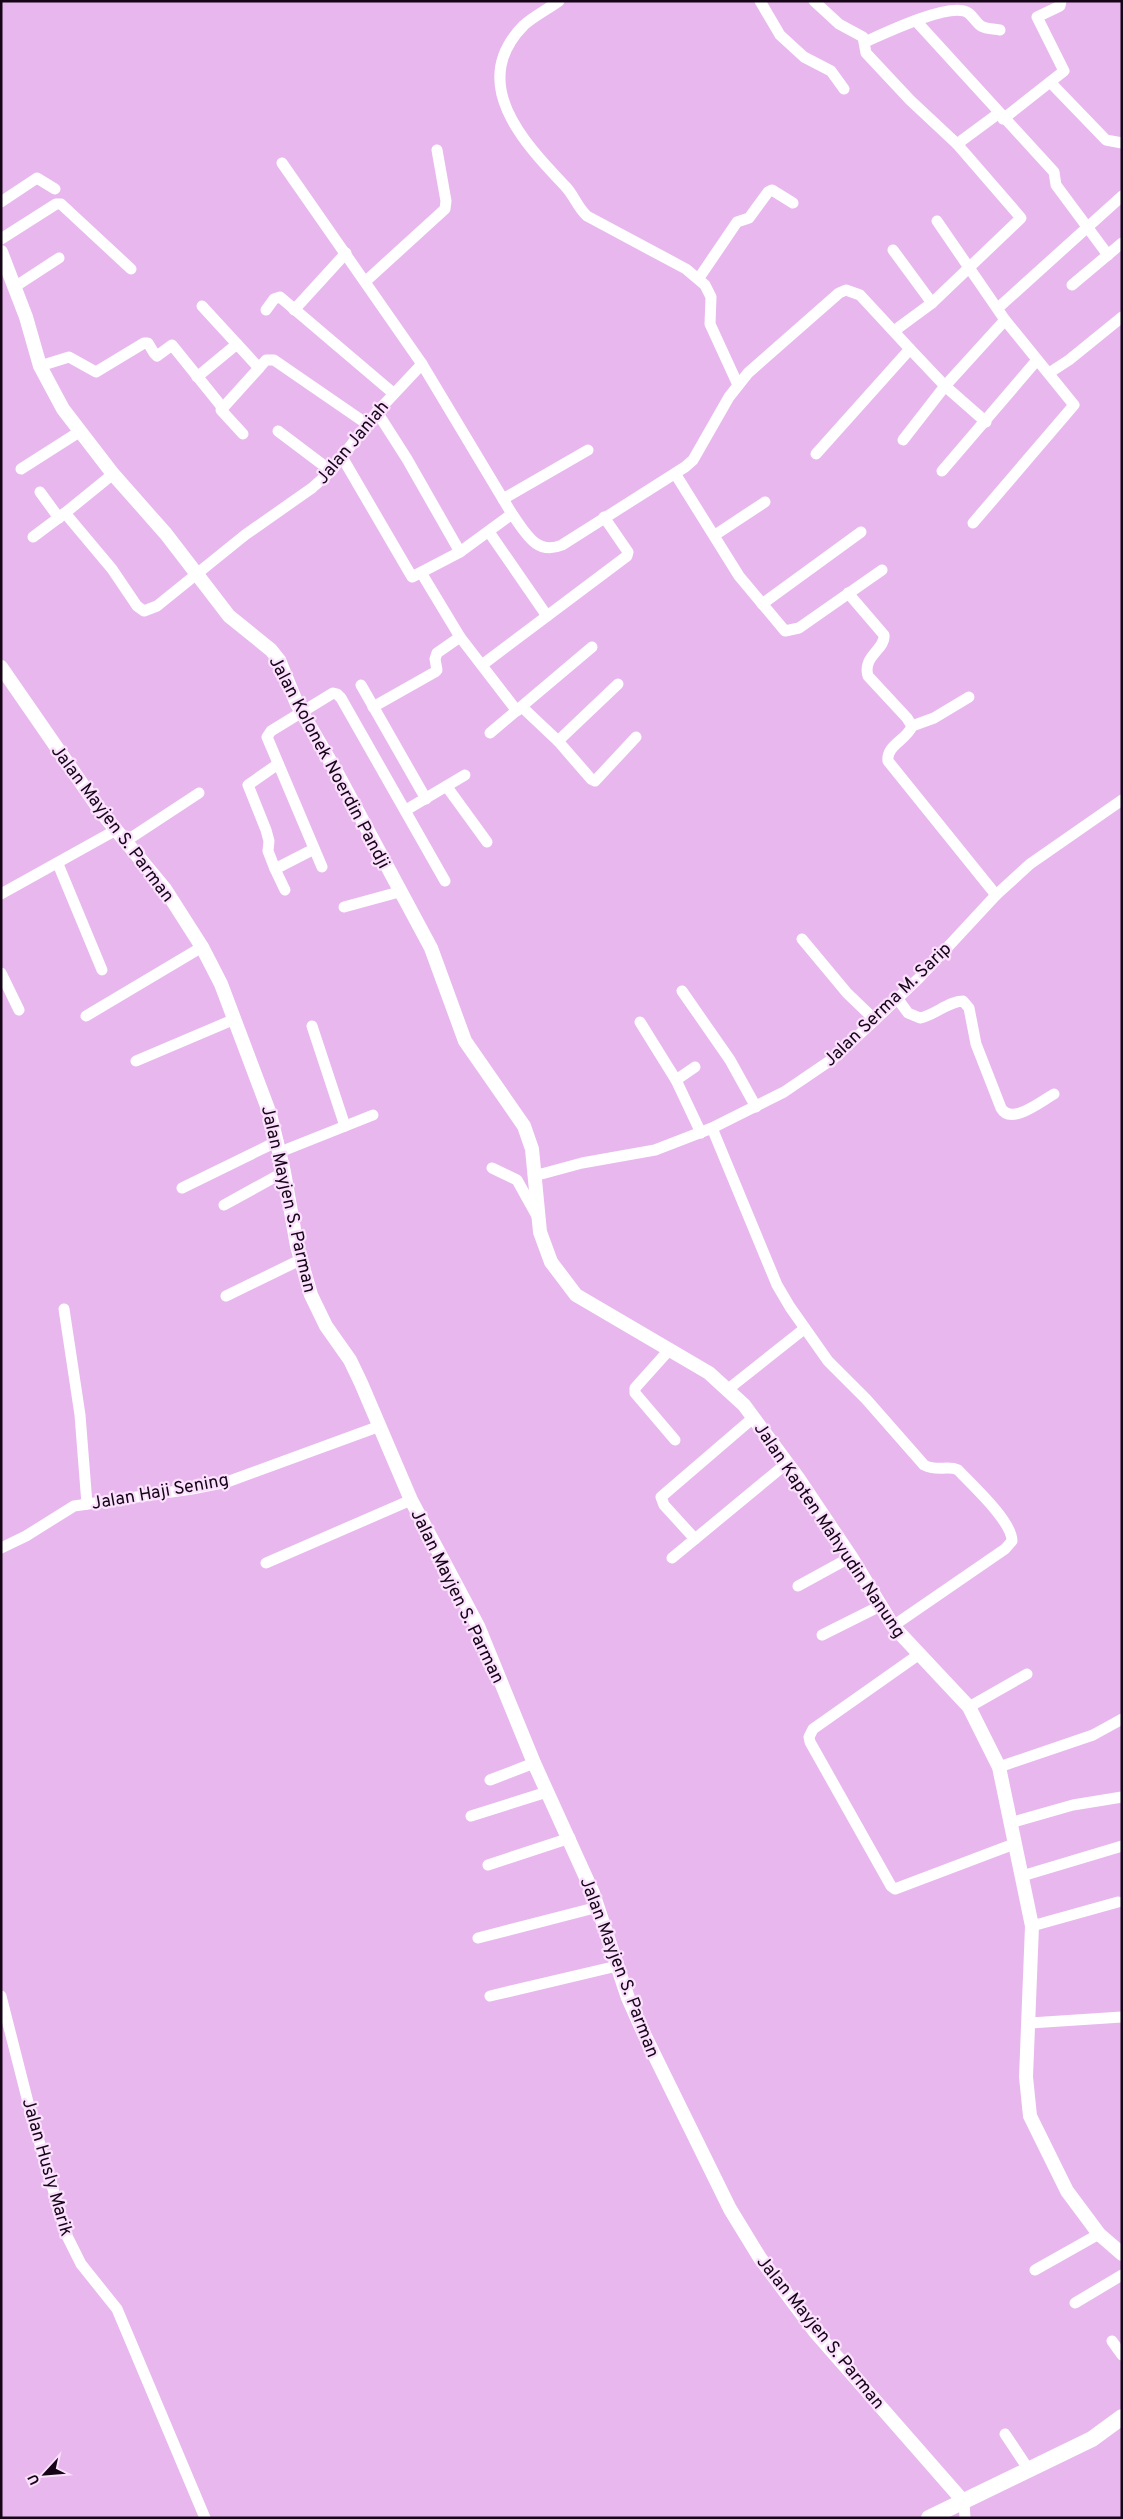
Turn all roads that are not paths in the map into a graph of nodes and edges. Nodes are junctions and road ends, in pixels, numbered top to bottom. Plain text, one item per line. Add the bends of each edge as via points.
1 (559, 1) edge
2 (760, 1) edge
3 (814, 1) edge
4 (1062, 1) edge
5 (916, 21) junction
6 (1000, 30) dead end
7 (866, 42) junction
8 (1050, 82) junction
9 (844, 89) dead end
10 (1001, 116) junction
11 (1122, 143) edge
12 (957, 144) junction
13 (437, 150) dead end
14 (282, 163) dead end
15 (55, 189) dead end
16 (1122, 196) edge
17 (1, 202) edge
18 (793, 203) dead end
19 (937, 221) dead end
20 (1088, 226) junction
21 (1, 239) edge
22 (1122, 243) edge
23 (893, 250) dead end
24 (1, 252) edge
25 (346, 253) junction
26 (1108, 255) junction
27 (59, 258) dead end
28 (970, 268) junction
29 (131, 269) dead end
30 (699, 278) junction
31 (366, 281) junction
32 (1072, 285) dead end
33 (16, 286) junction
34 (932, 303) junction
35 (202, 306) dead end
36 (998, 308) junction
37 (266, 310) dead end
38 (294, 310) junction
39 (1122, 317) edge
40 (1006, 320) junction
41 (894, 331) junction
42 (237, 344) junction
43 (910, 349) junction
44 (1037, 360) junction
45 (422, 364) junction
46 (40, 366) junction
47 (259, 368) junction
48 (1049, 373) junction
49 (196, 377) junction
50 (738, 386) junction
51 (945, 386) junction
52 (393, 393) junction
53 (222, 407) junction
54 (376, 412) junction
55 (986, 422) junction
56 (366, 424) junction
57 (278, 431) dead end
58 (79, 432) junction
59 (243, 434) dead end
60 (903, 440) dead end
61 (588, 450) dead end
62 (816, 454) dead end
63 (342, 457) junction
64 (21, 469) dead end
65 (331, 471) junction
66 (942, 471) dead end
67 (113, 474) junction
68 (676, 475) junction
69 (40, 492) dead end
70 (503, 499) junction
71 (765, 502) dead end
72 (512, 514) junction
73 (62, 515) junction
74 (604, 518) junction
75 (973, 523) dead end
76 (489, 532) junction
77 (861, 532) dead end
78 (715, 535) junction
79 (33, 537) dead end
80 (460, 552) junction
81 (882, 570) dead end
82 (197, 574) junction
83 (422, 574) junction
84 (848, 593) junction
85 (762, 604) junction
86 (547, 616) junction
87 (460, 637) junction
88 (592, 647) dead end
89 (482, 665) junction
90 (1, 667) edge
91 (618, 684) dead end
92 (361, 685) dead end
93 (969, 697) dead end
94 (373, 707) junction
95 (520, 709) junction
96 (303, 713) junction
97 (912, 726) junction
98 (490, 734) dead end
99 (636, 737) dead end
100 (558, 741) junction
101 (278, 764) junction
102 (465, 775) dead end
103 (447, 787) junction
104 (200, 793) dead end
105 (426, 799) junction
106 (1122, 800) edge
107 (406, 810) junction
108 (116, 830) junction
109 (126, 841) junction
110 (486, 842) dead end
111 (314, 849) junction
112 (58, 864) junction
113 (322, 867) dead end
114 (276, 869) junction
115 (445, 881) dead end
116 (285, 890) dead end
117 (399, 892) junction
118 (1, 893) edge
119 (996, 895) junction
120 (344, 907) dead end
121 (802, 939) dead end
122 (202, 947) junction
123 (102, 970) dead end
124 (1, 973) edge
125 (682, 990) dead end
126 (897, 998) junction
127 (19, 1010) dead end
128 (86, 1016) dead end
129 (235, 1019) junction
130 (875, 1020) junction
131 (640, 1022) dead end
132 (312, 1026) dead end
133 (136, 1061) dead end
134 (695, 1067) dead end
135 (676, 1080) junction
136 (1054, 1094) dead end
137 (756, 1106) junction
138 (373, 1115) dead end
139 (345, 1126) junction
140 (706, 1131) junction
141 (279, 1146) junction
142 (492, 1168) dead end
143 (284, 1172) junction
144 (534, 1176) junction
145 (182, 1188) dead end
146 (224, 1205) dead end
147 (538, 1220) junction
148 (300, 1260) junction
149 (226, 1296) dead end
150 (64, 1309) dead end
151 (804, 1329) junction
152 (670, 1349) junction
153 (728, 1390) junction
154 (753, 1418) junction
155 (380, 1426) junction
156 (675, 1440) dead end
157 (787, 1463) junction
158 (411, 1500) junction
159 (87, 1504) junction
160 (695, 1539) junction
161 (1, 1548) edge
162 (851, 1557) junction
163 (672, 1558) dead end
164 (266, 1563) dead end
165 (798, 1586) dead end
166 (880, 1606) junction
167 (892, 1626) junction
168 (822, 1635) dead end
169 (918, 1655) junction
170 (1027, 1674) dead end
171 (969, 1707) junction
172 (1122, 1719) edge
173 (534, 1763) junction
174 (999, 1767) junction
175 (490, 1780) dead end
176 (547, 1792) junction
177 (1122, 1797) edge
178 (471, 1816) dead end
179 (1010, 1823) junction
180 (570, 1838) junction
181 (1014, 1844) junction
182 (1122, 1846) edge
183 (488, 1865) dead end
184 (1022, 1876) junction
185 (1118, 1902) dead end
186 (598, 1907) junction
187 (1032, 1926) junction
188 (478, 1938) dead end
189 (617, 1966) junction
190 (1, 1996) edge
191 (490, 1996) dead end
192 (1122, 2017) edge
193 (1030, 2023) junction
194 (1099, 2234) junction
195 (1122, 2254) edge
196 (1035, 2270) dead end
197 (1122, 2275) edge
198 (1075, 2303) dead end
199 (1112, 2341) dead end
200 (1122, 2355) edge
201 (1122, 2417) edge
202 (1005, 2434) dead end
203 (1029, 2470) junction
204 (964, 2510) edge
205 (205, 2518) edge
206 (929, 2518) edge

1 - 30 street via 525,24 502,59 500,88 516,131 567,188 587,216
2 - 9 street via 780,35 804,57 831,70
3 - 7 street via 839,24
4 - 8 street via 1060,6 1037,16 1064,71
5 - 6 street via 939,13 963,10 981,26
5 - 7 street
5 - 10 street
7 - 12 street via 866,53
8 - 10 street
8 - 11 street via 1106,140
10 - 12 street
10 - 20 street via 1054,172 1056,185
12 - 28 street via 1022,218
13 - 31 street via 445,209
14 - 25 street
15 - 17 street via 37,178
16 - 20 street
18 - 30 street via 772,190 768,192 749,218 737,222
19 - 28 street
20 - 26 street
20 - 36 street
21 - 29 street via 56,204 61,204
22 - 26 street
23 - 34 street
24 - 33 street, Jalan Kolonek Noerdin Pandji
25 - 31 street
25 - 38 street
26 - 32 street
27 - 33 street
28 - 34 street
28 - 36 street
30 - 50 street via 711,297 710,324
31 - 45 street
33 - 46 street, Jalan Kolonek Noerdin Pandji
34 - 41 street
35 - 42 street
36 - 40 street
37 - 38 street via 278,297
38 - 52 street
39 - 48 street
40 - 44 street
40 - 51 street
41 - 43 street
41 - 50 street via 860,295 842,291
42 - 47 street
42 - 49 street
43 - 51 street
43 - 62 street
44 - 48 street
44 - 55 street
45 - 52 street, Jalan Janiah
45 - 70 street
46 - 49 street via 68,356 96,372 147,342 156,355 173,346
46 - 58 street, Jalan Kolonek Noerdin Pandji via 51,390
47 - 53 street
47 - 56 street via 266,360 274,360
48 - 75 street via 1073,408
49 - 53 street
50 - 68 street via 693,460
51 - 55 street
51 - 60 street
52 - 54 street, Jalan Janiah
53 - 59 street
54 - 56 street, Jalan Janiah
54 - 80 street
55 - 66 street
56 - 63 street, Jalan Janiah
57 - 65 street
58 - 64 street
58 - 67 street, Jalan Kolonek Noerdin Pandji
61 - 70 street
63 - 65 street, Jalan Janiah
63 - 83 street via 409,574 412,577
65 - 82 street, Jalan Janiah
67 - 73 street
67 - 82 street, Jalan Kolonek Noerdin Pandji
68 - 74 street
68 - 78 street
69 - 73 street
70 - 72 street
71 - 78 street
72 - 74 street via 535,542 546,549 562,545
72 - 76 street
73 - 79 street
73 - 82 street, Jalan Janiah via 112,569 141,610 157,606
74 - 86 street via 625,546 627,556
76 - 80 street
76 - 86 street
77 - 85 street
78 - 85 street via 739,576
80 - 83 street
81 - 84 street
82 - 96 street, Jalan Kolonek Noerdin Pandji via 229,616 272,650
83 - 87 street
84 - 85 street via 791,631 780,628
84 - 97 street via 884,635 868,663 868,676
86 - 89 street
87 - 89 street
87 - 94 street via 437,653 435,672
88 - 95 street
89 - 95 street
90 - 108 street, Jalan Mayjen S. Parman
91 - 100 street
92 - 94 street
93 - 97 street
94 - 105 street
95 - 98 street
95 - 100 street
96 - 101 street via 267,737
96 - 107 street via 329,694 337,694
96 - 117 street, Jalan Kolonek Noerdin Pandji
97 - 119 street via 890,750 888,761
99 - 100 street via 596,780 591,779
101 - 111 street
101 - 114 street via 248,785 266,830 268,851
102 - 103 street
103 - 105 street
103 - 110 street
104 - 109 street
105 - 107 street
106 - 119 street, Jalan Serma M. Sarip via 1053,846
107 - 115 street
108 - 109 street, Jalan Mayjen S. Parman
108 - 112 street
109 - 122 street, Jalan Mayjen S. Parman via 165,889
111 - 113 street
111 - 114 street
112 - 118 street
112 - 123 street
114 - 116 street
117 - 120 street
117 - 144 street, Jalan Kolonek Noerdin Pandji via 439,965 465,1041 524,1126 532,1149
119 - 126 street, Jalan Serma M. Sarip
121 - 130 street via 847,993
122 - 128 street
122 - 129 street, Jalan Mayjen S. Parman
124 - 127 street
125 - 137 street via 730,1060
126 - 130 street, Jalan Serma M. Sarip
126 - 136 street via 908,1013 920,1018 963,1001 969,1008 979,1052 1006,1114 1011,1116 1023,1111
129 - 133 street
129 - 141 street, Jalan Mayjen S. Parman via 263,1091
130 - 137 street, Jalan Serma M. Sarip via 834,1058 784,1092
131 - 135 street
132 - 139 street
134 - 135 street
135 - 140 street
137 - 140 street, Jalan Serma M. Sarip
138 - 139 street
139 - 141 street
140 - 144 street, Jalan Serma M. Sarip via 656,1150 582,1163
140 - 151 street via 778,1284
141 - 143 street, Jalan Mayjen S. Parman
141 - 145 street
142 - 147 street via 517,1180
143 - 146 street
143 - 148 street, Jalan Mayjen S. Parman
144 - 147 street, Jalan Kapten Mahyudin Nanung
147 - 152 street, Jalan Kapten Mahyudin Nanung via 550,1262 576,1295 621,1324
148 - 149 street
148 - 155 street, Jalan Mayjen S. Parman via 310,1295 350,1360
150 - 159 street via 80,1415
151 - 153 street
151 - 167 street via 828,1361 924,1465 931,1469 958,1470 1007,1524 1012,1535 1012,1541 1005,1549
152 - 153 street, Jalan Kapten Mahyudin Nanung via 709,1373
152 - 156 street via 635,1388 635,1393
153 - 154 street, Jalan Kapten Mahyudin Nanung
154 - 157 street, Jalan Kapten Mahyudin Nanung
154 - 160 street via 661,1497 664,1506
155 - 158 street, Jalan Mayjen S. Parman
155 - 159 street, Jalan Haji Sening via 227,1482
157 - 160 street
157 - 162 street, Jalan Kapten Mahyudin Nanung
158 - 164 street
158 - 173 street, Jalan Mayjen S. Parman via 478,1626
159 - 161 street, Jalan Haji Sening via 74,1506
160 - 163 street
162 - 165 street
162 - 166 street, Jalan Kapten Mahyudin Nanung
166 - 167 street, Jalan Kapten Mahyudin Nanung
166 - 168 street
167 - 169 street, Jalan Kapten Mahyudin Nanung
169 - 171 street, Jalan Kapten Mahyudin Nanung
169 - 181 street via 813,1730 810,1742 895,1889
170 - 171 street
171 - 174 street, Jalan Kapten Mahyudin Nanung
172 - 174 street via 1093,1735
173 - 175 street
173 - 176 street, Jalan Mayjen S. Parman
174 - 179 street, Jalan Kapten Mahyudin Nanung
176 - 178 street
176 - 180 street, Jalan Mayjen S. Parman
177 - 179 street via 1073,1805
179 - 181 street, Jalan Kapten Mahyudin Nanung
180 - 183 street
180 - 186 street, Jalan Mayjen S. Parman
181 - 184 street, Jalan Kapten Mahyudin Nanung
182 - 184 street
184 - 187 street, Jalan Kapten Mahyudin Nanung
185 - 187 street
186 - 188 street
186 - 189 street, Jalan Mayjen S. Parman
187 - 193 street, Jalan Kapten Mahyudin Nanung
189 - 191 street
189 - 204 street, Jalan Mayjen S. Parman via 645,2036 692,2135 730,2209 760,2258 816,2333
190 - 205 street, Jalan Husly Marik via 66,2234 81,2264 117,2309
192 - 193 street
193 - 194 street, Jalan Kapten Mahyudin Nanung via 1026,2077 1030,2116 1067,2191
194 - 195 street, Jalan Kapten Mahyudin Nanung
194 - 196 street
197 - 198 street
199 - 200 street
201 - 203 main road via 1092,2439
202 - 203 street
203 - 204 main road
204 - 206 main road

